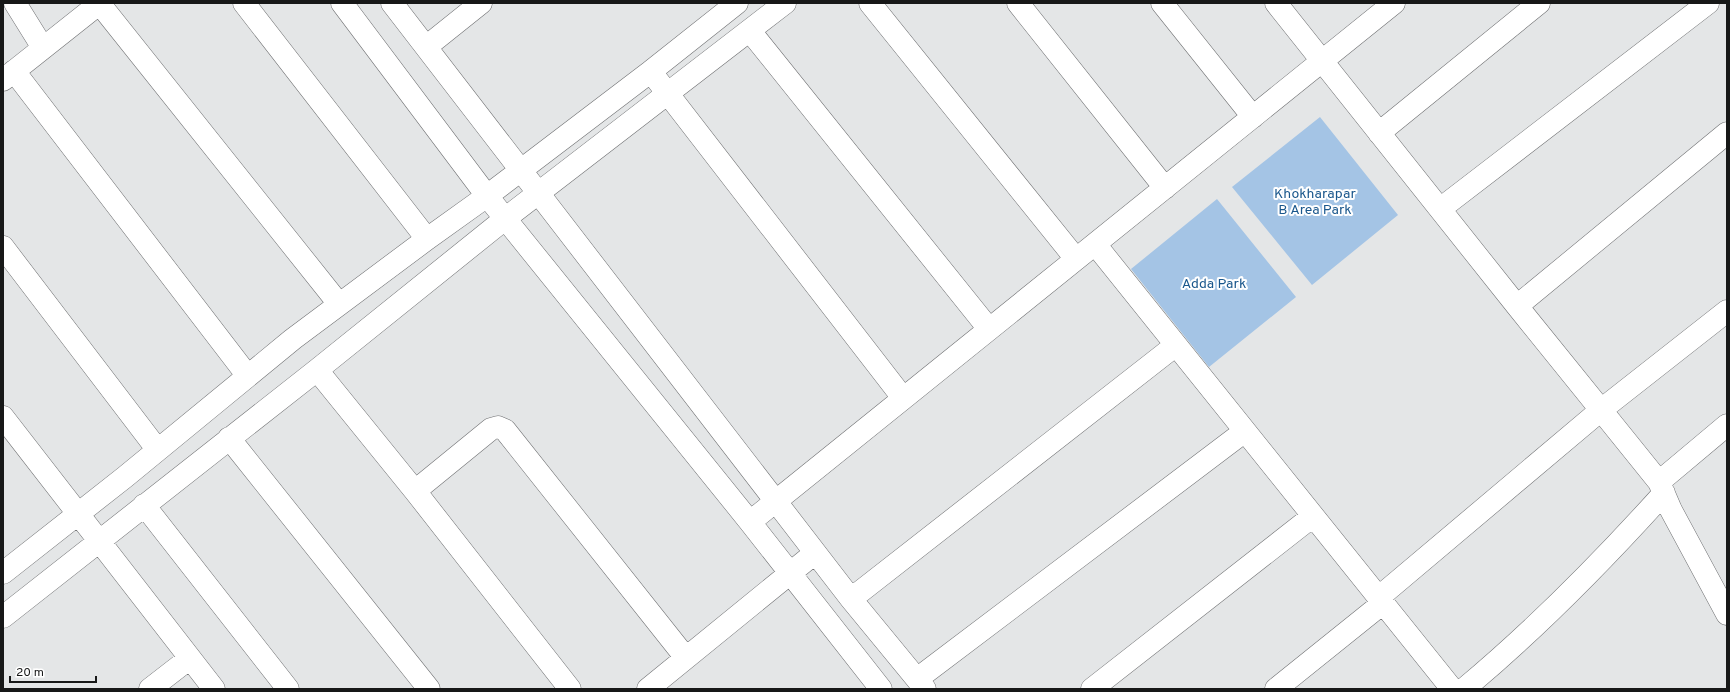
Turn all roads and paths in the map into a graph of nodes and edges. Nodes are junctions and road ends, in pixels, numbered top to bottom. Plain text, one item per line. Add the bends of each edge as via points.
1 (15, 3) edge
2 (99, 3) edge
3 (244, 3) edge
4 (342, 3) edge
5 (392, 3) edge
6 (481, 3) edge
7 (737, 3) edge
8 (786, 3) edge
9 (870, 3) edge
10 (1018, 3) edge
11 (1162, 3) edge
12 (1276, 3) edge
13 (1394, 3) edge
14 (1538, 3) edge
15 (1708, 3) edge
16 (750, 31) junction
17 (426, 47) junction
18 (43, 48) junction
19 (1322, 61) junction
20 (650, 72) junction
21 (8, 76) edge
22 (667, 93) junction
23 (1253, 117) junction
24 (1379, 133) junction
25 (1727, 133) edge
26 (522, 170) junction
27 (1165, 188) junction
28 (539, 192) junction
29 (487, 196) junction
30 (1440, 209) junction
31 (506, 218) junction
32 (427, 239) junction
33 (1095, 244) junction
34 (3, 247) edge
35 (1076, 259) junction
36 (339, 304) junction
37 (1517, 306) junction
38 (1727, 311) edge
39 (989, 329) junction
40 (1176, 345) junction
41 (317, 370) junction
42 (247, 375) junction
43 (903, 398) junction
44 (1601, 410) junction
45 (3, 418) edge
46 (1727, 425) edge
47 (1245, 431) junction
48 (229, 438) junction
49 (157, 449) junction
50 (1661, 488) junction
51 (415, 491) junction
52 (776, 500) junction
53 (144, 506) junction
54 (78, 514) junction
55 (1313, 516) junction
56 (750, 522) junction
57 (99, 541) junction
58 (816, 553) junction
59 (3, 573) edge
60 (790, 573) junction
61 (851, 599) junction
62 (1380, 600) junction
63 (1727, 614) edge
64 (3, 617) edge
65 (190, 658) junction
66 (686, 658) junction
67 (921, 684) edge
68 (150, 689) edge
69 (214, 689) edge
70 (288, 689) edge
71 (429, 689) edge
72 (570, 689) edge
73 (648, 689) edge
74 (881, 689) edge
75 (1092, 689) edge
76 (1276, 689) edge
77 (1452, 689) edge
78 (1464, 689) edge

1 - 18 street
2 - 18 street
2 - 36 street
3 - 32 street
4 - 29 street
5 - 17 street
6 - 17 street
7 - 20 street
8 - 16 street
9 - 35 street
10 - 27 street
11 - 23 street
12 - 19 street
13 - 19 street
14 - 24 street
15 - 30 street
16 - 22 street
16 - 39 street
17 - 26 street
18 - 21 street
19 - 23 street
19 - 24 street
20 - 22 street
20 - 26 street
21 - 42 street
22 - 28 street
22 - 43 street
23 - 27 street
24 - 30 street
25 - 37 street
26 - 28 street
26 - 29 street
27 - 33 street
28 - 31 street
28 - 52 street
29 - 31 street
29 - 32 street
30 - 37 street
31 - 41 street
31 - 56 street
32 - 36 street
33 - 35 street
33 - 40 street
34 - 49 street
35 - 39 street
36 - 42 street
37 - 44 street
38 - 44 street
39 - 43 street
40 - 47 street
40 - 61 street
41 - 48 street
41 - 51 street
42 - 49 street
43 - 52 street
44 - 50 street
44 - 62 street
45 - 54 street
46 - 50 street
47 - 55 street
47 - 67 street
48 - 53 street
48 - 71 street
49 - 54 street
50 - 63 street
50 - 78 street via 1597,567 1510,650
51 - 66 street via 491,429 498,427 505,430
51 - 72 street
52 - 56 street
52 - 58 street
53 - 57 street
53 - 70 street
54 - 57 street
54 - 59 street
55 - 62 street
55 - 75 street
56 - 60 street
57 - 64 street
57 - 65 street
58 - 60 street
58 - 61 street
60 - 66 street
60 - 74 street
61 - 67 street
62 - 76 street
62 - 77 street
65 - 68 street
65 - 69 street
66 - 73 street

